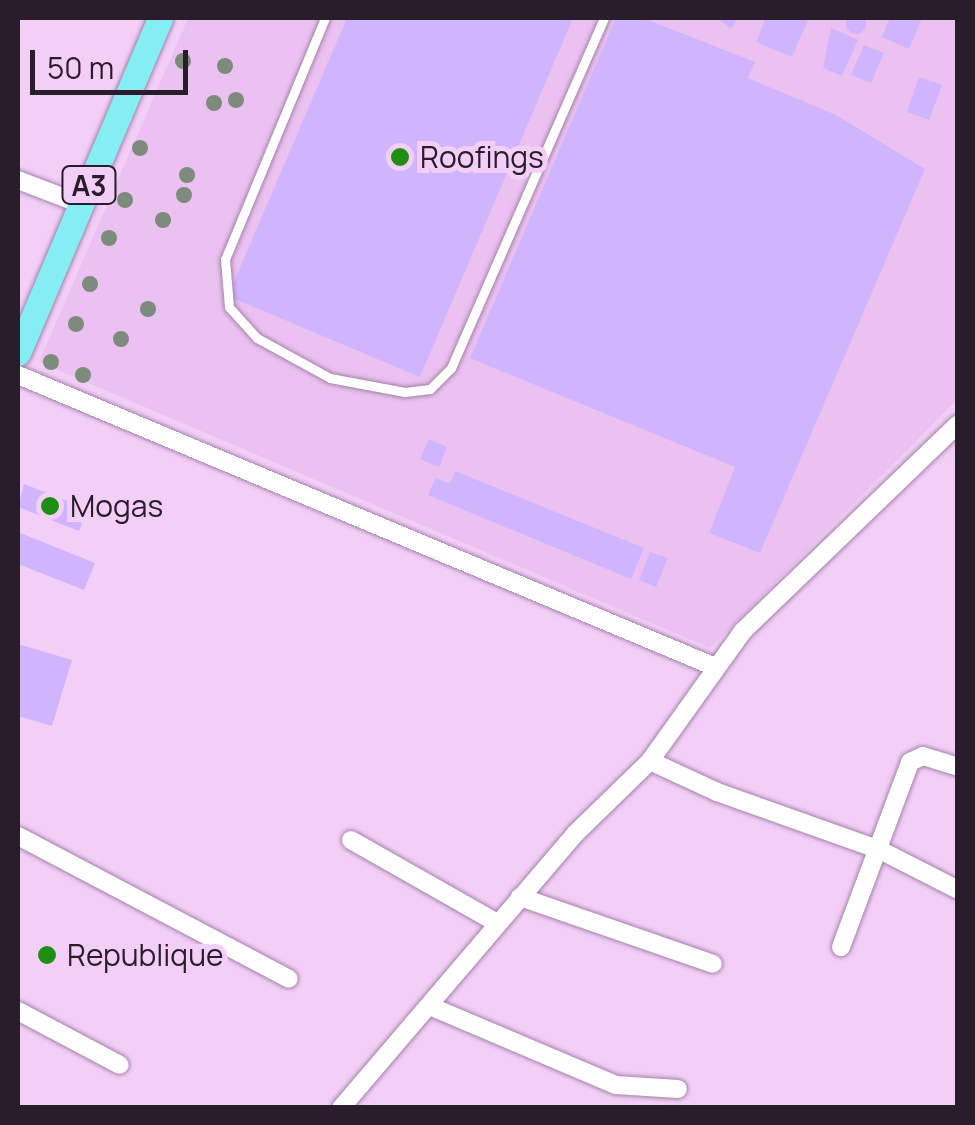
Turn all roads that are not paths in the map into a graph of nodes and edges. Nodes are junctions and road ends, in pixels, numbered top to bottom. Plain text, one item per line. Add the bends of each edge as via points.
1 (160, 18) edge
2 (325, 18) edge
3 (604, 18) edge
4 (18, 180) edge
5 (81, 204) junction
6 (18, 353) edge
7 (18, 375) edge
8 (958, 424) edge
9 (713, 666) junction
10 (650, 760) junction
11 (958, 767) edge
12 (18, 836) edge
13 (350, 840) dead end
14 (880, 850) junction
15 (958, 890) edge
16 (520, 896) junction
17 (497, 923) junction
18 (841, 947) dead end
19 (713, 964) dead end
20 (289, 978) dead end
21 (432, 1006) junction
22 (18, 1010) edge
23 (120, 1065) dead end
24 (678, 1089) dead end
25 (341, 1108) edge

1 - 5 main road, A3
2 - 3 lane via 225,259 226,295 257,338 330,378 404,392 430,389 451,368
4 - 5 street
5 - 6 main road, A3
7 - 9 street
8 - 9 street
9 - 10 street
10 - 14 street via 717,792
10 - 16 street
11 - 14 street via 923,756 910,762
12 - 20 street
13 - 17 street
14 - 15 street
14 - 18 street
16 - 17 street
16 - 19 street
17 - 21 street
21 - 24 street via 616,1085
21 - 25 street
22 - 23 street

